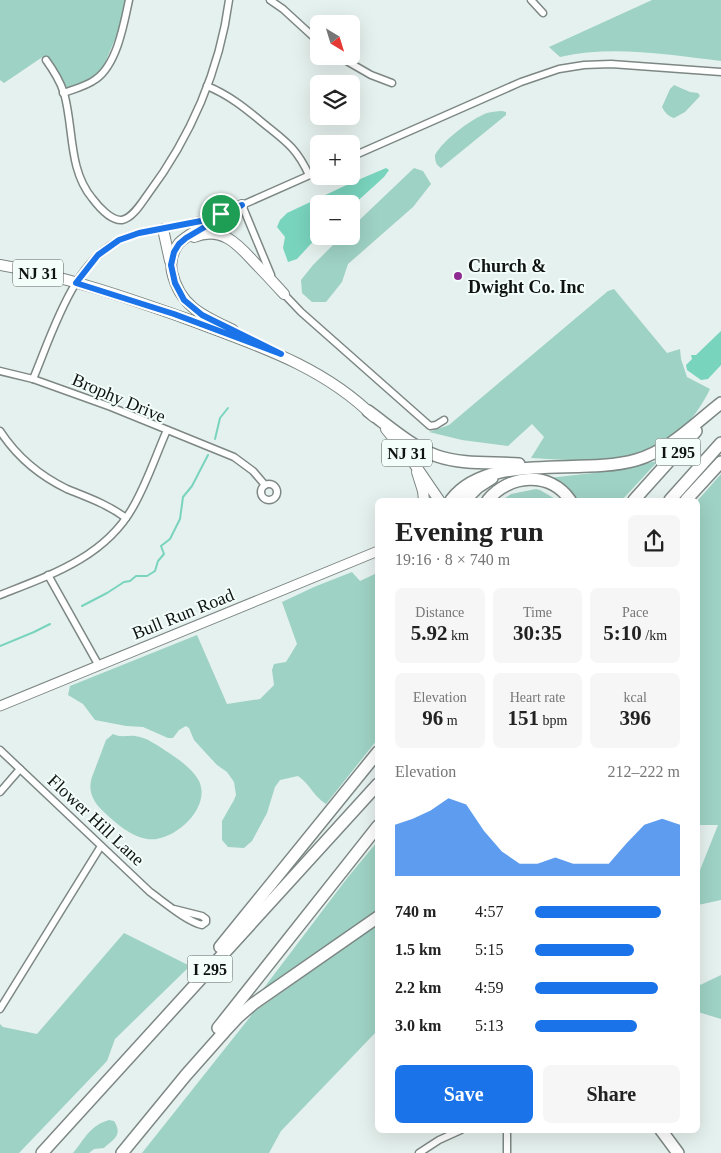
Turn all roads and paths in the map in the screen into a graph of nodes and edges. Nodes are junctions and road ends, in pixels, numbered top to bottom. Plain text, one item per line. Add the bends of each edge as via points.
1 (129, 0) edge
2 (229, 0) edge
3 (270, 0) edge
4 (531, 0) edge
5 (543, 13) dead end
6 (310, 34) edge
7 (46, 60) dead end
8 (354, 65) edge
9 (721, 72) edge
10 (392, 83) dead end
11 (207, 86) junction
12 (63, 92) junction
13 (360, 152) edge
14 (309, 175) joint
15 (242, 205) junction
16 (163, 229) junction
17 (0, 265) edge
18 (172, 265) junction
19 (76, 283) junction
20 (284, 294) junction
21 (281, 354) junction
22 (0, 371) edge
23 (33, 379) junction
24 (721, 404) edge
25 (368, 411) junction
26 (444, 420) dead end
27 (167, 430) junction
28 (0, 431) edge
29 (721, 443) edge
30 (413, 462) junction
31 (721, 462) edge
32 (571, 468) junction
33 (510, 470) junction
34 (265, 485) dead end
35 (424, 498) edge
36 (438, 498) edge
37 (453, 498) edge
38 (467, 498) edge
39 (490, 498) edge
40 (568, 498) edge
41 (636, 498) edge
42 (672, 498) edge
43 (688, 498) edge
44 (126, 518) junction
45 (375, 552) edge
46 (48, 575) junction
47 (1, 593) edge
48 (99, 666) junction
49 (0, 706) edge
50 (0, 750) edge
51 (375, 756) edge
52 (20, 769) junction
53 (375, 787) edge
54 (0, 792) edge
55 (375, 830) edge
56 (101, 846) junction
57 (174, 909) dead end
58 (375, 919) edge
59 (0, 1009) edge
60 (186, 1075) junction
61 (103, 1088) junction
62 (454, 1133) edge
63 (507, 1133) edge
64 (663, 1133) edge
65 (42, 1153) edge
66 (122, 1153) edge
67 (419, 1153) edge
68 (507, 1153) edge
69 (678, 1153) edge

1 - 12 street via 107,68 95,80
2 - 11 street
3 - 6 street
4 - 5 street
7 - 12 street
8 - 10 street
9 - 13 street via 611,64 559,69 521,82
11 - 12 street via 187,132 154,186 134,212 122,220 101,208 83,184 75,162
11 - 14 street via 234,98 283,138
14 - 15 street
15 - 16 street via 211,218
15 - 18 main road via 184,239 176,248
15 - 20 street via 270,272
16 - 18 main road
16 - 19 street via 134,234 114,242 94,259
17 - 19 main road, NJ 31
18 - 20 main road via 180,246 192,238 208,233 222,235 239,245
18 - 21 main road via 178,290 193,308
19 - 21 main road, NJ 31 via 174,314
19 - 23 street
20 - 26 street via 430,426
21 - 25 main road, NJ 31 via 328,380
22 - 23 street, Brophy Drive
23 - 27 street, Brophy Drive
24 - 32 highway via 677,440 648,456 616,465
24 - 41 highway, I 295
25 - 30 main road, NJ 31
25 - 32 highway via 416,445 442,458
27 - 34 street via 234,458 253,470
27 - 44 street, Brophy Drive via 139,497
28 - 44 street via 40,474 101,502
29 - 42 highway, I 295
30 - 35 main road
30 - 36 main road, NJ 31
31 - 43 highway
32 - 33 highway
33 - 37 highway via 478,478
33 - 38 highway via 484,483
39 - 40 highway via 506,485 530,479 555,486
44 - 46 street, Brophy Drive via 88,556
45 - 48 street, Bull Run Road
46 - 47 street, Brophy Drive
46 - 48 street
48 - 49 street, Bull Run Road
50 - 52 street, Flower Hill Lane
51 - 61 highway
52 - 54 street
52 - 56 street, Flower Hill Lane
53 - 61 highway, I 295
55 - 60 highway, I 295 via 194,1059
56 - 57 street, Flower Hill Lane via 150,892
56 - 59 street
58 - 60 highway via 244,1012
60 - 66 highway, I 295
61 - 65 highway, I 295
62 - 67 street
63 - 68 street
64 - 69 highway

